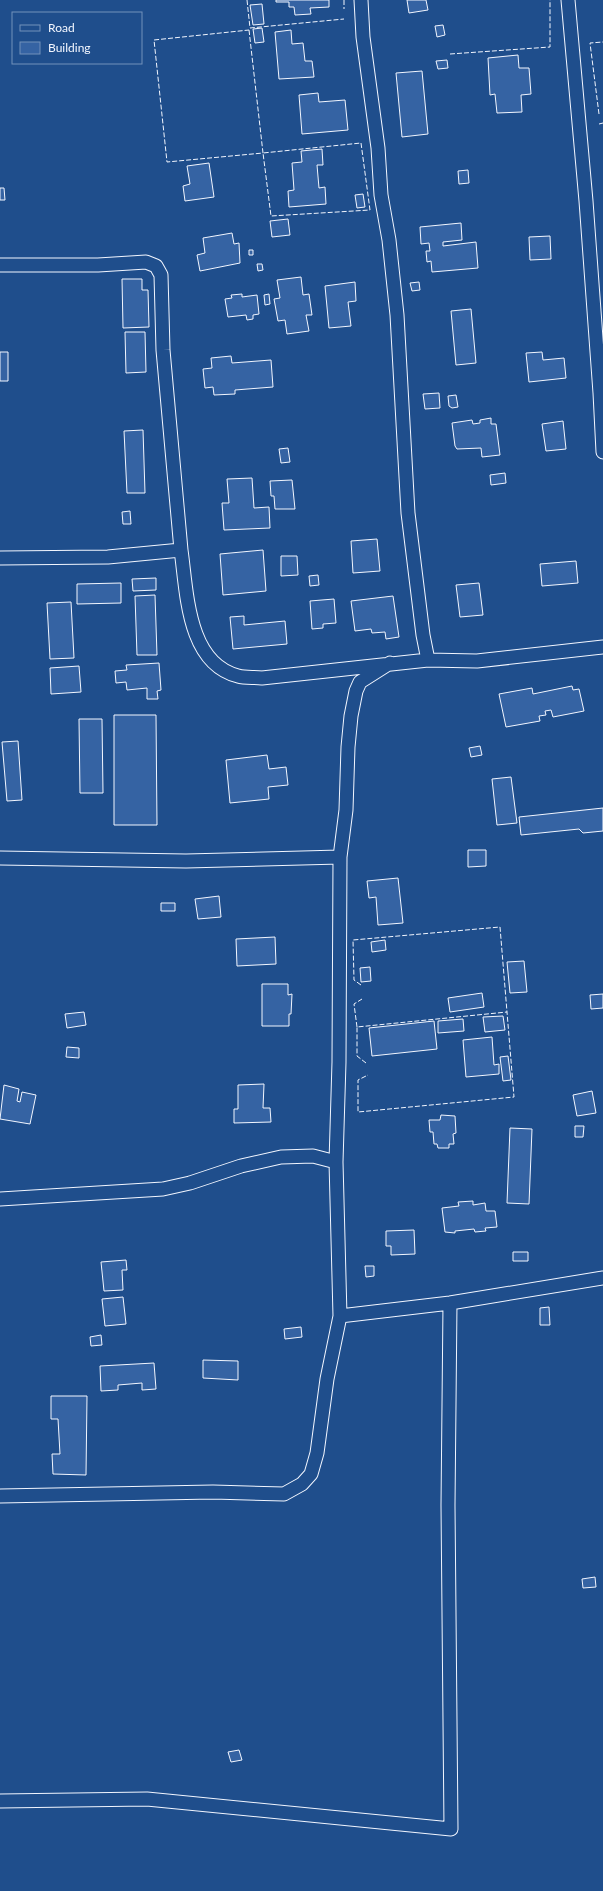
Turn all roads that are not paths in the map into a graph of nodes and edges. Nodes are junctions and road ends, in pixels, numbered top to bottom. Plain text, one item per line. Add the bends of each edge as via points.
1 (361, 0) edge
2 (568, 0) edge
3 (0, 265) edge
4 (602, 393) edge
5 (603, 452) edge
6 (181, 550) junction
7 (0, 558) edge
8 (603, 647) edge
9 (428, 660) junction
10 (390, 663) junction
11 (340, 857) junction
12 (0, 858) edge
13 (336, 1162) junction
14 (0, 1199) edge
15 (603, 1278) edge
16 (450, 1303) junction
17 (340, 1316) junction
18 (0, 1496) edge
19 (0, 1801) edge

1 - 9 street via 363,37 396,315 408,513
2 - 4 street
3 - 6 street via 98,265 146,262 156,266 161,275 164,350
4 - 5 street
6 - 7 street via 108,557
6 - 10 street via 188,606 197,640 219,668 238,676 262,678
8 - 9 street via 477,661
9 - 10 street
10 - 11 street via 360,682 356,691 348,747 346,810
11 - 12 street via 186,861
11 - 13 street
13 - 14 street via 314,1156 281,1157 163,1189
13 - 17 street
15 - 16 street
16 - 17 street
16 - 19 street via 448,1505 451,1829 147,1799
17 - 18 street via 327,1379 317,1453 311,1474 302,1484 284,1494 213,1492

